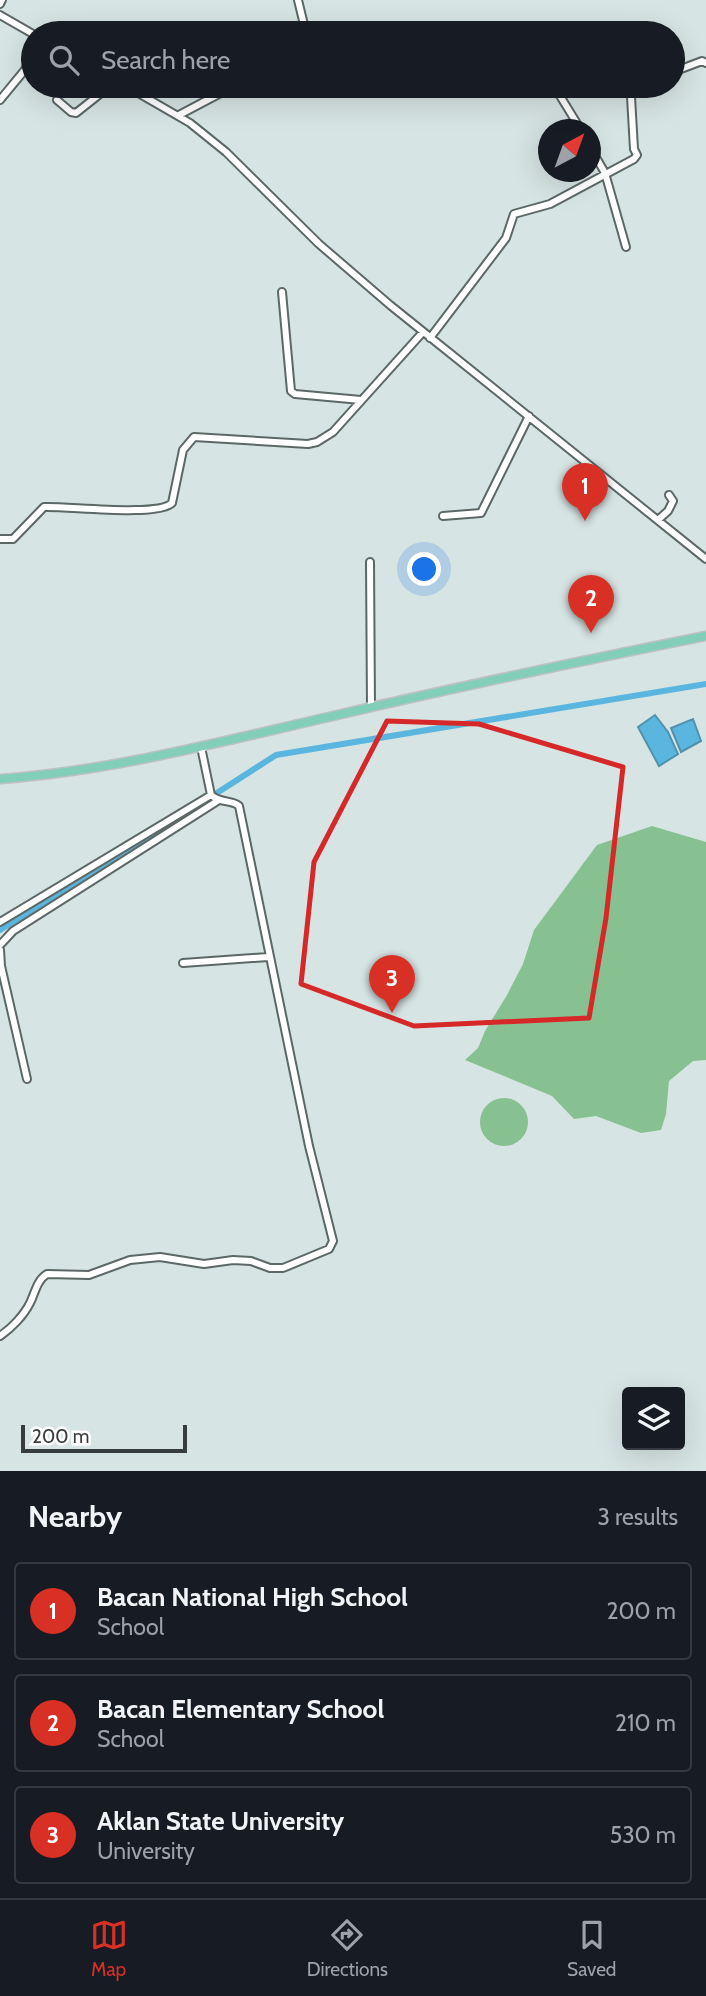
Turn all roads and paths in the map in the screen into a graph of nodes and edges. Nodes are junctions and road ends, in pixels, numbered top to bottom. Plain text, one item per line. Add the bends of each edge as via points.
1 (298, 0) edge
2 (0, 15) edge
3 (303, 21) edge
4 (21, 27) edge
5 (706, 63) edge
6 (685, 67) edge
7 (21, 75) edge
8 (95, 98) edge
9 (148, 98) edge
10 (211, 98) edge
11 (561, 98) edge
12 (631, 98) edge
13 (0, 100) edge
14 (57, 100) dead end
15 (179, 115) junction
16 (574, 119) edge
17 (601, 165) edge
18 (606, 173) junction
19 (626, 247) dead end
20 (282, 292) dead end
21 (423, 332) junction
22 (430, 338) junction
23 (361, 400) junction
24 (529, 416) junction
25 (669, 495) dead end
26 (443, 516) dead end
27 (659, 519) junction
28 (0, 539) edge
29 (705, 556) edge
30 (370, 562) dead end
31 (706, 636) edge
32 (371, 707) junction
33 (201, 747) junction
34 (0, 779) edge
35 (214, 797) junction
36 (0, 922) edge
37 (0, 944) edge
38 (0, 950) edge
39 (268, 957) junction
40 (183, 963) dead end
41 (27, 1079) dead end
42 (0, 1336) edge

1 - 3 street
2 - 4 street
5 - 6 street
7 - 13 street
8 - 14 street via 76,113
9 - 15 street
10 - 15 street
11 - 16 street
12 - 18 street via 637,155
15 - 21 street via 226,152 319,244
17 - 18 street
18 - 19 street
18 - 22 street via 550,204 514,214 506,238
20 - 23 street via 291,391
21 - 22 street
21 - 23 street
22 - 24 street
23 - 28 street via 333,432 308,444 194,437 183,450 172,503 165,509 44,508 13,539
24 - 26 street via 483,510
24 - 27 street
25 - 27 street via 673,501
27 - 29 street
30 - 32 street
31 - 32 main road
32 - 33 main road
33 - 34 main road via 99,768
33 - 35 street
35 - 36 street
35 - 37 street
35 - 39 street via 239,806
38 - 41 street
39 - 40 street
39 - 42 street via 333,1234 331,1247 284,1268 243,1260 204,1265 160,1257 130,1260 89,1275 47,1274 29,1305

